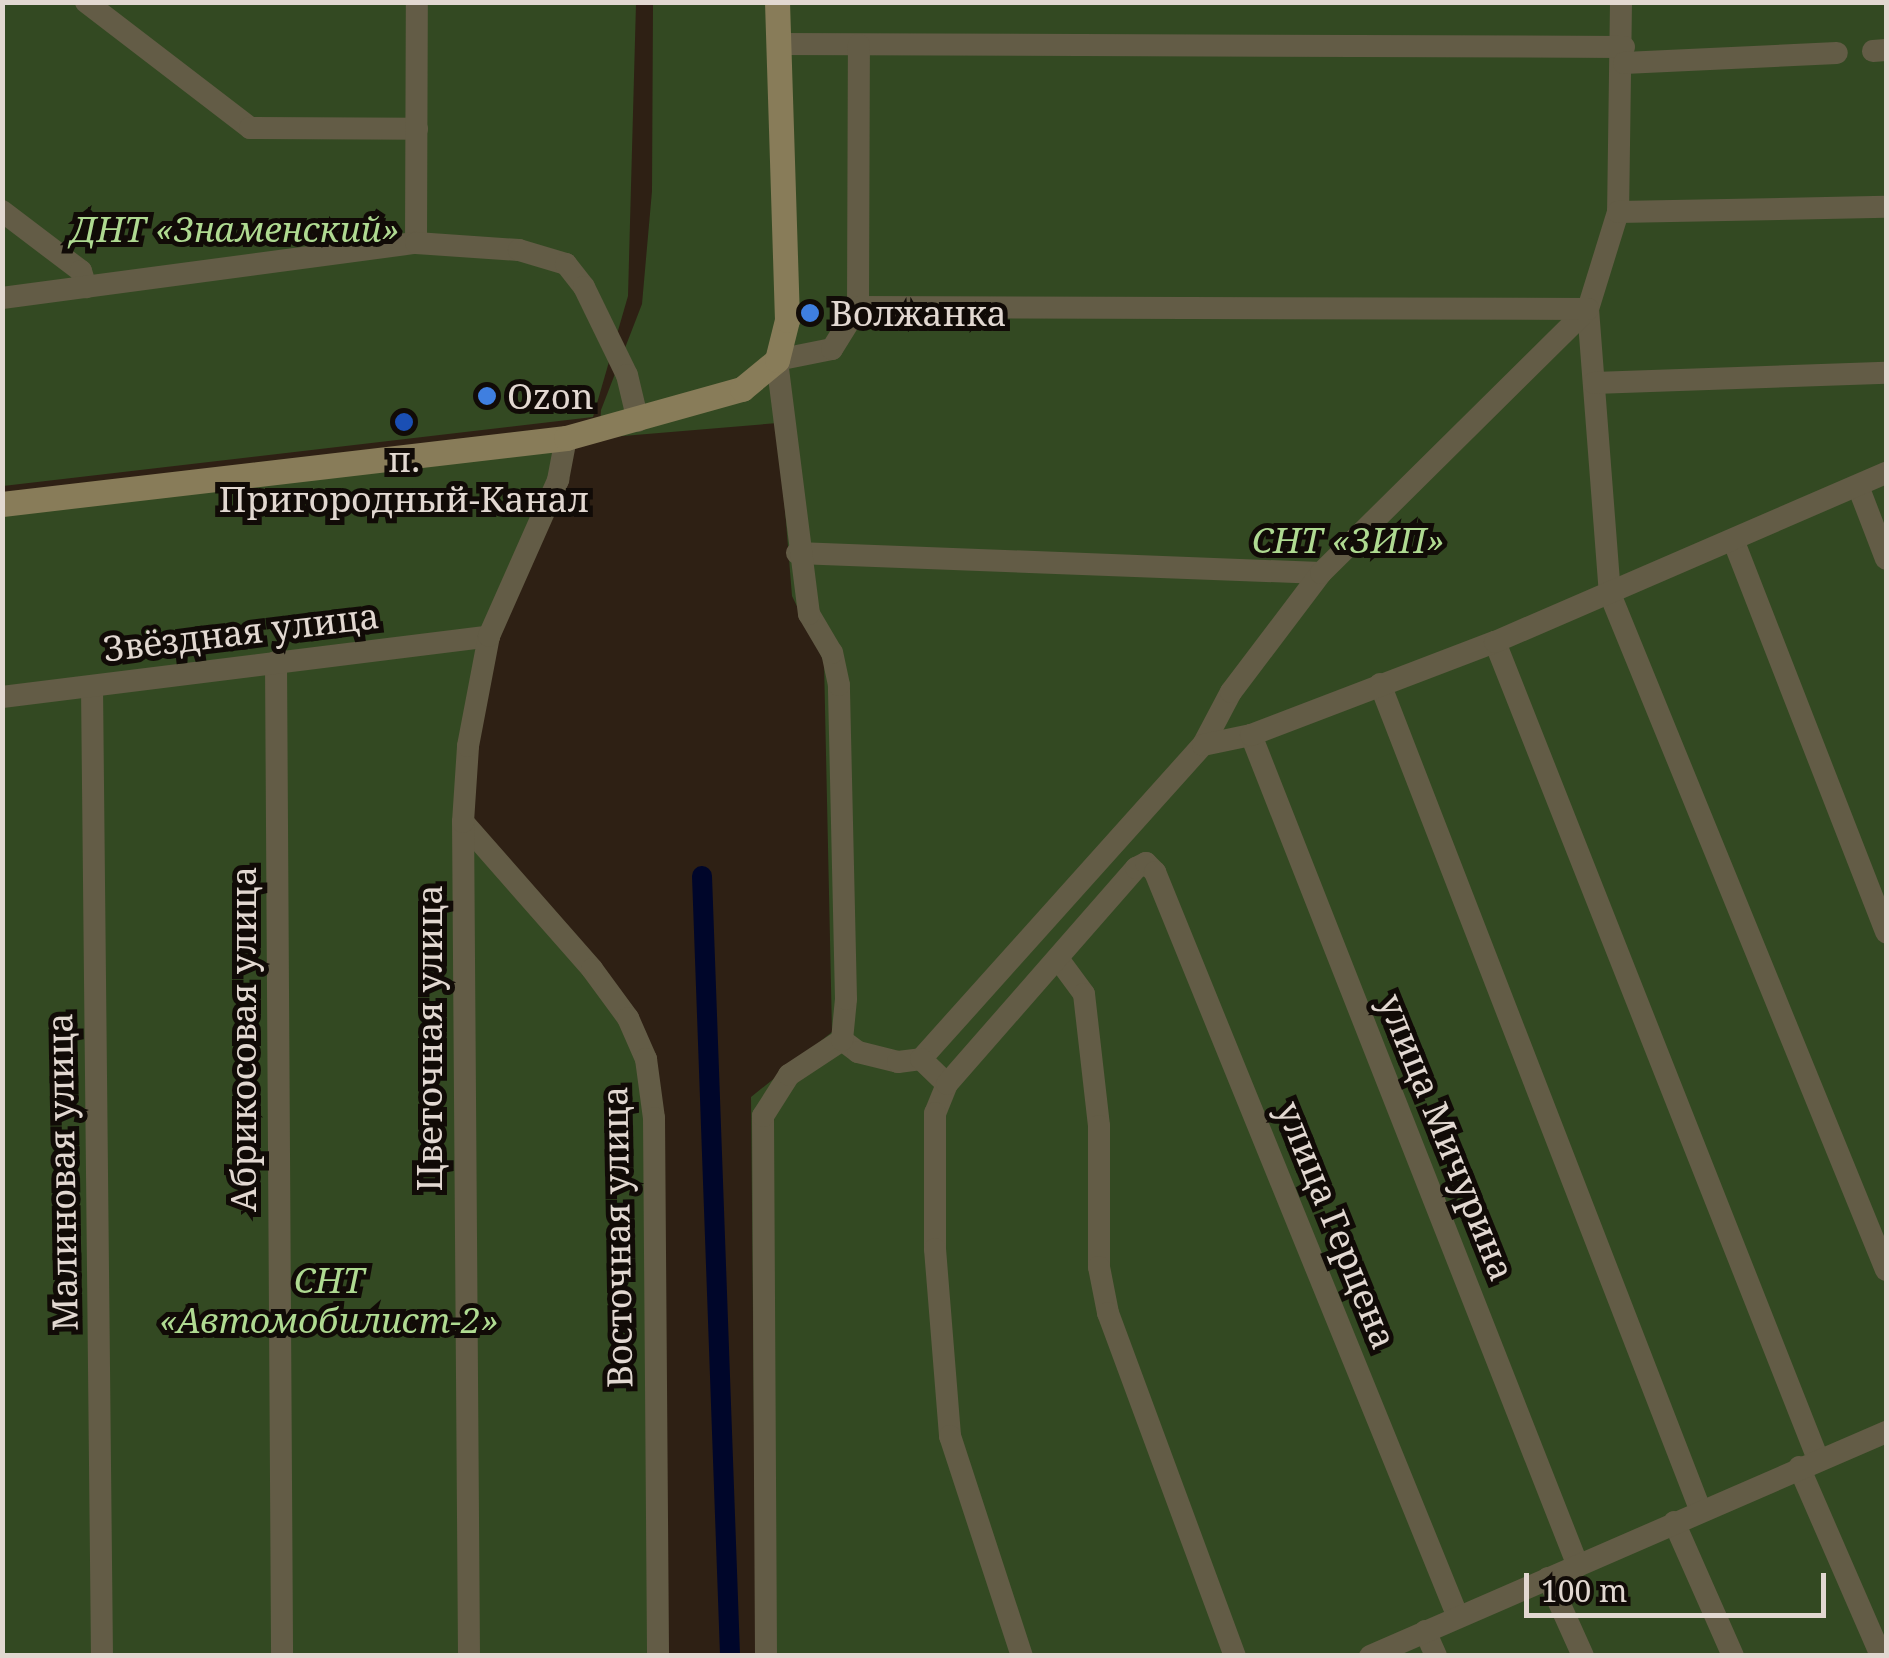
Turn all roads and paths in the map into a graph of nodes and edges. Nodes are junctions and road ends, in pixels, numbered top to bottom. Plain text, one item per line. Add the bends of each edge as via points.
1 (86, 2) edge
2 (417, 2) edge
3 (777, 2) edge
4 (1621, 2) edge
5 (778, 44) junction
6 (859, 44) junction
7 (1837, 53) dead end
8 (1624, 55) junction
9 (417, 129) junction
10 (1886, 207) edge
11 (2, 211) edge
12 (1618, 212) junction
13 (416, 242) junction
14 (86, 287) junction
15 (2, 298) edge
16 (858, 307) junction
17 (1588, 309) junction
18 (776, 360) junction
19 (1886, 373) edge
20 (1594, 383) junction
21 (638, 421) junction
22 (566, 438) junction
23 (1886, 473) edge
24 (1858, 486) junction
25 (2, 504) edge
26 (1734, 542) junction
27 (797, 553) junction
28 (1886, 559) edge
29 (1321, 573) junction
30 (1610, 594) junction
31 (489, 636) junction
32 (1494, 642) junction
33 (276, 662) junction
34 (1380, 684) junction
35 (92, 687) junction
36 (2, 697) edge
37 (1251, 735) junction
38 (1203, 745) junction
39 (463, 822) junction
40 (1886, 932) edge
41 (1058, 960) junction
42 (842, 1040) junction
43 (921, 1059) junction
44 (947, 1084) junction
45 (1886, 1270) edge
46 (1886, 1432) edge
47 (1808, 1463) junction
48 (1700, 1510) junction
49 (1674, 1522) junction
50 (1578, 1566) junction
51 (1548, 1578) junction
52 (1458, 1617) junction
53 (1426, 1632) junction
54 (102, 1656) edge
55 (282, 1656) edge
56 (469, 1656) edge
57 (658, 1656) edge
58 (766, 1656) edge
59 (1022, 1656) edge
60 (1235, 1656) edge
61 (1370, 1656) edge
62 (1436, 1656) edge
63 (1583, 1656) edge
64 (1733, 1656) edge
65 (1882, 1656) edge

1 - 9 street via 250,128
2 - 9 street
3 - 5 street
4 - 8 street
5 - 6 street
5 - 18 street via 787,320
6 - 8 street
6 - 16 street
7 - 8 street
8 - 12 street
9 - 13 street
10 - 12 street
11 - 14 street via 82,272
12 - 17 street
13 - 14 street
13 - 21 street via 519,250 566,264 627,374
14 - 15 street
16 - 17 street
16 - 18 street via 832,349
17 - 20 street
17 - 29 street
18 - 21 street via 742,389
18 - 27 street
19 - 20 street
20 - 30 street
21 - 22 street
22 - 25 street
22 - 31 street, Цветочная улица via 558,480
23 - 24 street
24 - 26 street
24 - 28 street
26 - 30 street
26 - 40 street
27 - 29 street
27 - 42 street via 808,614 832,654 839,684
29 - 38 street via 1232,692
30 - 32 street
30 - 45 street
31 - 33 street, Звёздная улица
31 - 39 street, Цветочная улица via 468,746
32 - 34 street
32 - 47 street
33 - 35 street, Звёздная улица
33 - 55 street, Абрикосовая улица
34 - 37 street
34 - 48 street
35 - 36 street, Звёздная улица
35 - 54 street, Малиновая улица
37 - 38 street
37 - 50 street, улица Мичурина
38 - 43 street
39 - 56 street, Цветочная улица
39 - 57 street, Восточная улица via 592,969 628,1018 646,1059 654,1118
41 - 44 street
41 - 52 street, улица Герцена via 1146,863 1156,872
41 - 60 street via 1084,994 1098,1126 1099,1267 1108,1313
42 - 43 street via 858,1052 898,1062
42 - 58 street via 788,1074 763,1116
43 - 44 street
44 - 59 street via 935,1114 935,1249 950,1436
46 - 47 street
47 - 48 street
47 - 65 street
48 - 49 street
49 - 50 street
49 - 64 street
50 - 51 street
51 - 52 street
51 - 63 street
52 - 53 street
53 - 61 street
53 - 62 street

